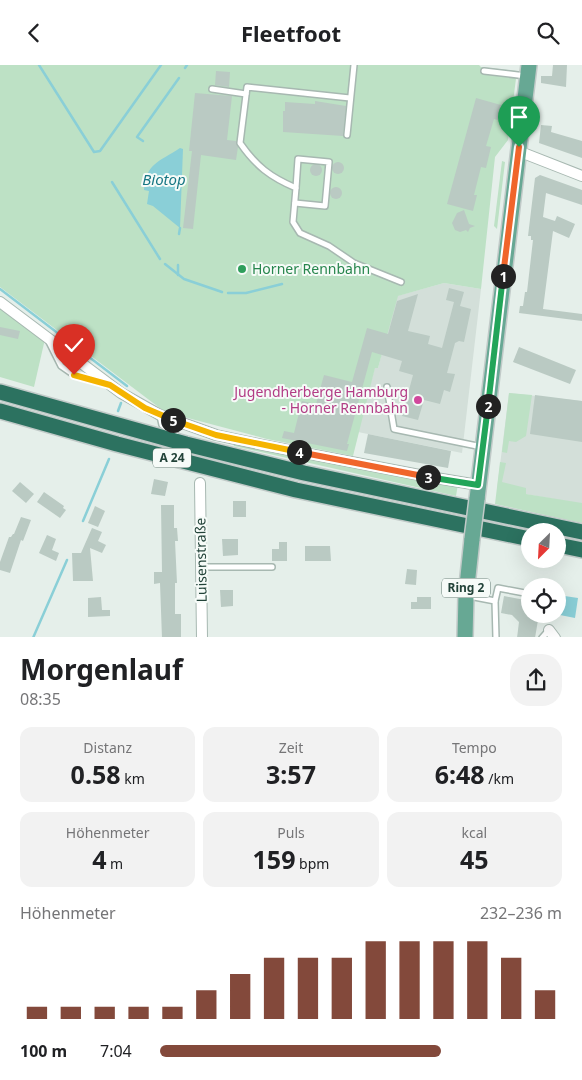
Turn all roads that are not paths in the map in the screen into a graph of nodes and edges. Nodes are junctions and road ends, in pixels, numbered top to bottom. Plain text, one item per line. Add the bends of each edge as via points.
1 (354, 65) edge
2 (528, 70) edge
3 (484, 71) dead end
4 (212, 89) dead end
5 (246, 94) junction
6 (350, 98) junction
7 (347, 135) dead end
8 (518, 151) junction
9 (582, 176) edge
10 (296, 188) junction
11 (295, 203) junction
12 (402, 282) dead end
13 (0, 303) edge
14 (46, 335) junction
15 (110, 385) junction
16 (387, 387) dead end
17 (0, 392) edge
18 (0, 411) edge
19 (160, 415) junction
20 (186, 443) junction
21 (483, 447) junction
22 (200, 483) dead end
23 (477, 492) junction
24 (582, 533) edge
25 (521, 537) edge
26 (566, 546) edge
27 (582, 549) edge
28 (202, 567) junction
29 (272, 567) dead end
30 (521, 592) edge
31 (466, 595) junction
32 (496, 601) junction
33 (202, 637) edge
34 (465, 637) edge
35 (496, 637) edge

1 - 6 lane
2 - 3 lane
2 - 8 main road, Ring 2
4 - 5 lane
5 - 6 lane via 247,87
5 - 10 lane via 240,143 252,161 276,179
6 - 7 lane
8 - 9 street
8 - 21 main road, Ring 2
10 - 11 lane
10 - 11 lane via 298,159 329,162 326,206
11 - 12 lane via 293,222 300,233 329,246 354,263
13 - 14 street
14 - 15 street
14 - 15 lane via 61,366 74,375
15 - 19 street
16 - 21 lane via 394,429
17 - 20 highway, A 24
18 - 25 highway, A 24 via 296,489
19 - 20 lane via 162,425
19 - 23 street via 216,435 430,477
20 - 24 highway, A 24 via 304,473
21 - 23 main road, Ring 2
22 - 28 street, Luisenstraße
23 - 31 main road, Ring 2, bridge
26 - 27 highway
28 - 29 lane
28 - 33 street, Luisenstraße
30 - 32 lane via 498,588
31 - 32 lane
31 - 34 main road, Ring 2
32 - 35 lane

